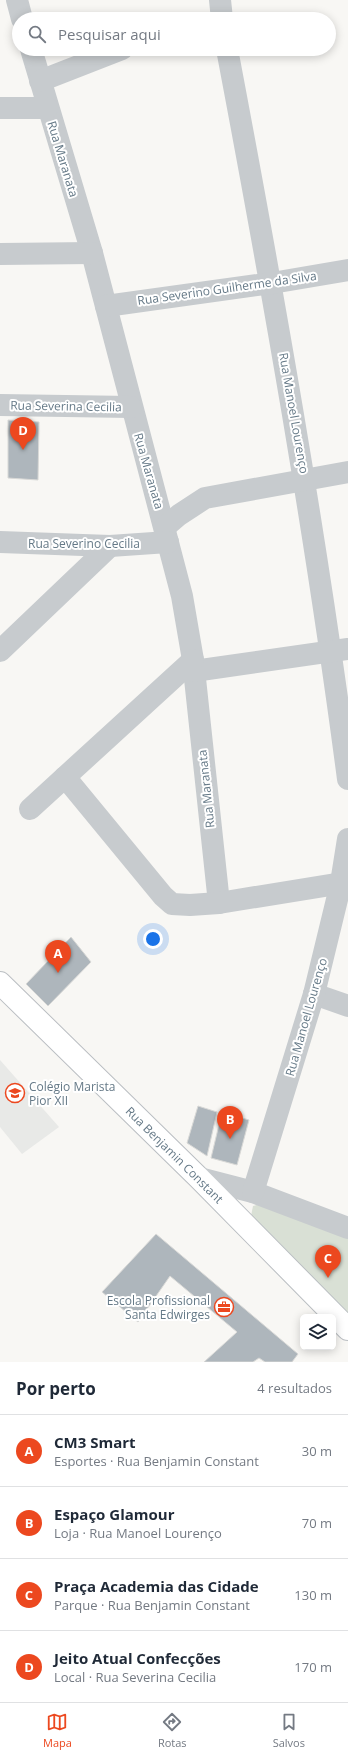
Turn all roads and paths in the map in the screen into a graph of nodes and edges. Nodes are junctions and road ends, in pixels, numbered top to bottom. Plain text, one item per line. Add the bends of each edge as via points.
1 (17, 0) edge
2 (220, 0) edge
3 (20, 12) edge
4 (221, 12) edge
5 (33, 56) edge
6 (104, 56) edge
7 (228, 56) edge
8 (40, 81) junction
9 (0, 108) edge
10 (48, 108) junction
11 (92, 253) junction
12 (0, 254) edge
13 (348, 270) edge
14 (272, 283) junction
15 (106, 306) junction
16 (0, 405) edge
17 (131, 407) junction
18 (348, 472) edge
19 (305, 479) junction
20 (166, 535) junction
21 (0, 542) edge
22 (110, 546) junction
23 (340, 650) edge
24 (0, 652) edge
25 (193, 665) junction
26 (65, 777) junction
27 (348, 779) edge
28 (30, 809) dead end
29 (348, 839) edge
30 (345, 882) edge
31 (219, 903) junction
32 (0, 983) edge
33 (314, 994) junction
34 (348, 1006) edge
35 (199, 1178) junction
36 (253, 1192) junction
37 (348, 1228) edge
38 (348, 1330) edge

1 - 3 street
2 - 4 street
5 - 8 street, Rua Maranata
6 - 8 street
7 - 14 street, Rua Manoel Lourenço
8 - 10 street, Rua Maranata
9 - 10 street
10 - 11 street, Rua Maranata
11 - 12 street
11 - 15 street, Rua Maranata
13 - 14 street, Rua Severino Guilherme da Silva
14 - 15 street, Rua Severino Guilherme da Silva
14 - 19 street, Rua Manoel Lourenço
15 - 17 street, Rua Maranata
16 - 17 street, Rua Severina Cecilia
17 - 20 street, Rua Maranata
18 - 19 street
19 - 20 street via 205,498 179,515
19 - 23 street, Rua Manoel Lourenço
20 - 22 street, Rua Severino Cecilia
20 - 25 street, Rua Maranata via 183,603
21 - 22 street, Rua Severino Cecilia
22 - 24 street
23 - 25 street
23 - 27 street, Rua Manoel Lourenço
25 - 26 street
25 - 31 street, Rua Maranata
26 - 28 street
26 - 31 street via 172,904
29 - 30 street, Rua Manoel Lourenço
30 - 31 street
30 - 33 street, Rua Manoel Lourenço
32 - 35 main road, Rua Benjamin Constant
33 - 34 street
33 - 36 street, Rua Manoel Lourenço
35 - 36 street
35 - 38 main road, Rua Benjamin Constant
36 - 37 street

